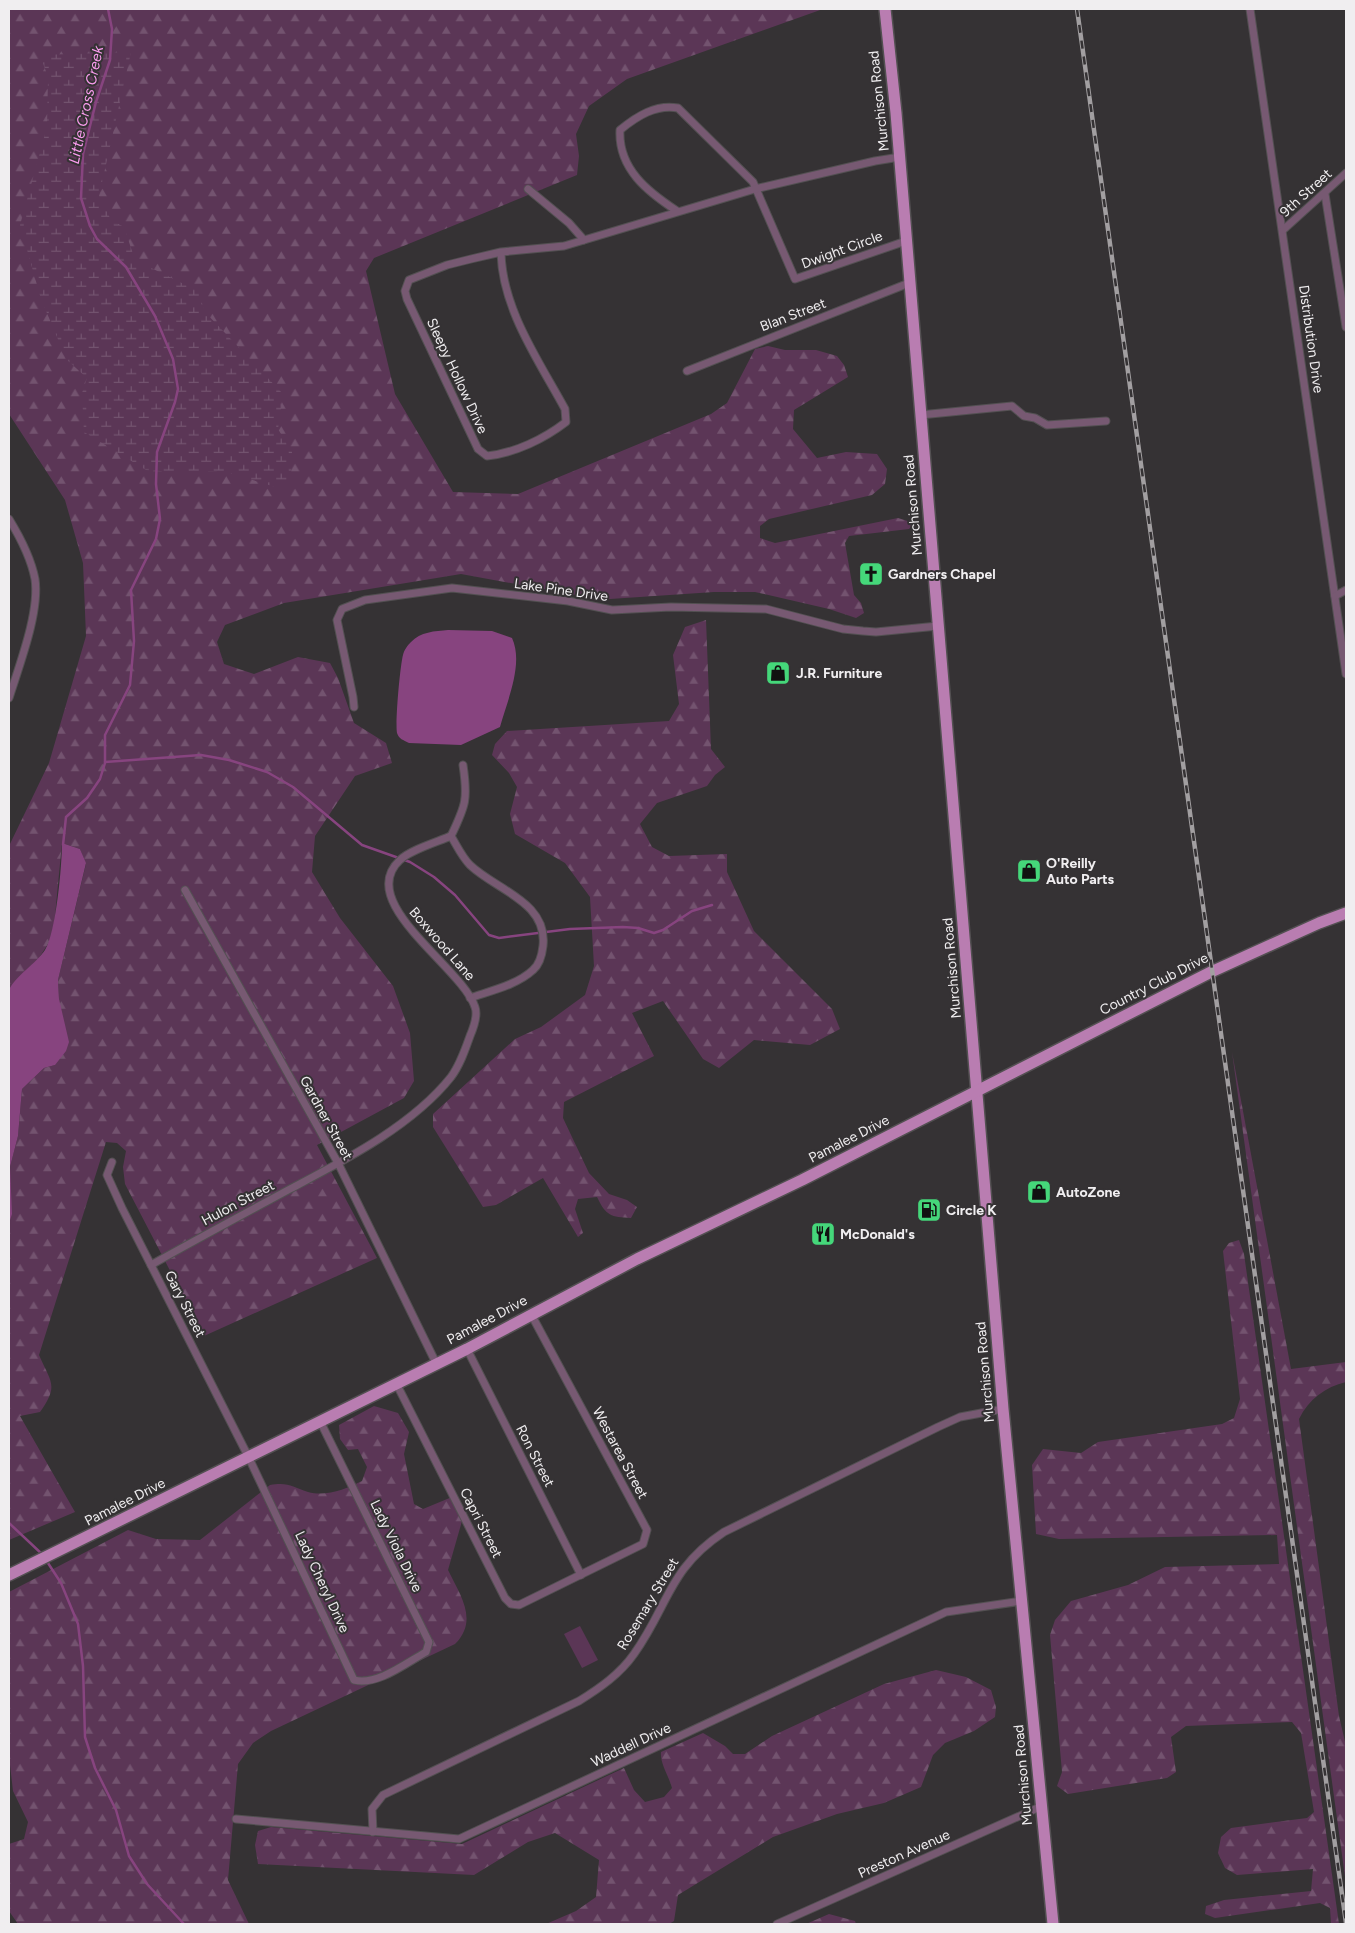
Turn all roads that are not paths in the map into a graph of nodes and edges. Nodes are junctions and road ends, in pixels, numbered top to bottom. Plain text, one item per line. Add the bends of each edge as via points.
1 (886, 9) edge
2 (1250, 9) edge
3 (900, 157) junction
4 (1346, 173) edge
5 (528, 189) dead end
6 (755, 189) junction
7 (1325, 194) junction
8 (677, 211) junction
9 (1283, 230) junction
10 (584, 240) junction
11 (906, 241) junction
12 (501, 252) junction
13 (909, 283) junction
14 (1346, 327) edge
15 (687, 371) dead end
16 (920, 415) junction
17 (1106, 421) dead end
18 (10, 524) edge
19 (1346, 590) edge
20 (1335, 596) junction
21 (938, 626) junction
22 (1346, 674) edge
23 (9, 698) edge
24 (354, 707) dead end
25 (464, 765) dead end
26 (451, 836) junction
27 (185, 890) dead end
28 (1346, 914) edge
29 (470, 998) junction
30 (978, 1089) junction
31 (112, 1162) dead end
32 (338, 1163) junction
33 (151, 1264) junction
34 (531, 1314) junction
35 (467, 1349) junction
36 (436, 1363) junction
37 (396, 1384) junction
38 (1003, 1409) junction
39 (320, 1421) junction
40 (248, 1456) junction
41 (582, 1575) junction
42 (9, 1576) edge
43 (1022, 1601) junction
44 (395, 1669) joint
45 (1042, 1806) junction
46 (236, 1819) dead end
47 (373, 1832) junction
48 (777, 1924) edge
49 (1053, 1924) edge

1 - 3 main road, Murchison Road
2 - 9 street, Distribution Drive
3 - 6 street, Sleepy Hollow Drive
3 - 11 main road, Murchison Road
4 - 7 street, 9th Street
5 - 10 street
6 - 8 street, Sleepy Hollow Drive
6 - 8 street via 744,172 678,108 664,105 634,119 620,130 619,145 626,163 649,193
6 - 11 street, Dwight Circle via 795,280
7 - 9 street, 9th Street
7 - 14 street
8 - 10 street, Sleepy Hollow Drive
9 - 20 street, Distribution Drive
10 - 12 street, Sleepy Hollow Drive via 550,249
11 - 13 main road, Murchison Road
12 - 12 street, Sleepy Hollow Drive via 414,276 405,291 478,448 487,456 507,454 566,422 565,409 514,312 506,289
13 - 15 street, Blan Street
13 - 16 main road, Murchison Road
16 - 17 street via 1012,406 1024,416 1047,425
16 - 21 main road, Murchison Road
18 - 23 street via 33,569 36,593 28,636
19 - 20 street
20 - 22 street, Distribution Drive
21 - 24 street, Lake Pine Drive via 863,631 843,629 766,608 612,610 568,601 452,588 365,600 342,609 337,620
21 - 30 main road, Murchison Road
25 - 26 street via 466,802
26 - 29 street, Boxwood Lane via 401,858 389,871 388,887 391,902 406,923 464,987
26 - 29 street via 468,864 528,905 538,917 544,939 542,957 534,970 518,980
27 - 32 street, Gardner Street
28 - 30 main road, Country Club Drive via 1211,972
29 - 32 street, Boxwood Lane via 476,1008 473,1028 452,1076 414,1114
30 - 34 main road, Pamalee Drive
30 - 38 main road, Murchison Road
31 - 33 street, Gary Street via 107,1175
32 - 33 street, Hulon Street
32 - 36 street, Gardner Street
33 - 40 street, Gary Street
34 - 35 main road, Pamalee Drive
34 - 41 street, Westarea Street via 647,1530 643,1544
35 - 36 main road, Pamalee Drive
35 - 41 street, Ron Street
36 - 37 main road, Pamalee Drive
37 - 39 main road, Pamalee Drive
37 - 41 street, Capri Street via 505,1598 511,1604 519,1605
38 - 43 main road, Murchison Road
38 - 47 street, Rosemary Street via 969,1415 938,1427 709,1542 680,1572 633,1655 608,1681 579,1701 383,1795 372,1809
39 - 40 main road, Pamalee Drive
39 - 44 street, Lady Viola Drive via 429,1642 426,1652
40 - 42 main road, Pamalee Drive
40 - 44 street, Lady Cheryl Drive via 354,1680 364,1682
43 - 45 main road, Murchison Road
43 - 47 street, Waddell Drive via 946,1612 459,1839
45 - 48 street, Preston Avenue
45 - 49 main road, Murchison Road
46 - 47 street, Waddell Drive

